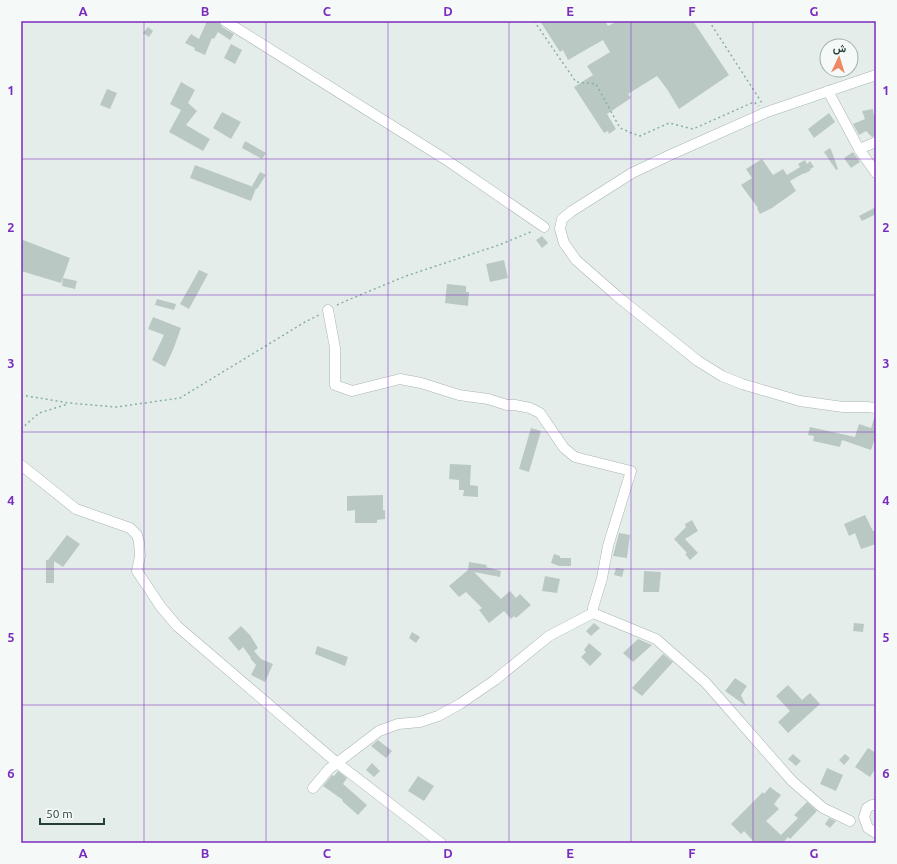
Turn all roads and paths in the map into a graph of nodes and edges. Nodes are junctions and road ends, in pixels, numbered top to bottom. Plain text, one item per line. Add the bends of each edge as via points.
1 (225, 21) edge
2 (534, 21) edge
3 (709, 21) edge
4 (876, 75) edge
5 (828, 91) junction
6 (766, 112) junction
7 (876, 142) edge
8 (859, 149) junction
9 (876, 172) edge
10 (544, 227) joint
11 (328, 310) junction
12 (21, 395) edge
13 (69, 403) junction
14 (876, 408) edge
15 (21, 429) edge
16 (21, 465) edge
17 (593, 613) junction
18 (336, 762) junction
19 (313, 788) dead end
20 (876, 805) edge
21 (850, 821) dead end
22 (876, 833) edge
23 (441, 843) edge

1 - 10 street via 445,159
2 - 6 path via 576,82 596,84 620,128 634,134 640,136 669,123 694,129 754,102
3 - 6 path
4 - 5 street
5 - 6 street
5 - 8 street
6 - 14 street via 632,173 572,211 562,219 560,229 564,243 576,260 616,296 698,361 722,376 800,401 843,407
7 - 8 street
8 - 9 street
10 - 11 path via 499,246 406,276
11 - 13 path via 180,398 116,407
11 - 17 street via 335,348 335,385 352,391 400,379 459,395 530,408 540,413 564,448 575,457 631,471 608,546
12 - 13 path
13 - 15 path via 39,413
16 - 18 street via 76,509 130,528 139,542 140,556 136,572 177,626
17 - 18 street via 549,636 495,680 460,704 420,722 398,724 379,730
17 - 21 street via 656,639 706,683 792,781 823,808
18 - 19 street via 328,768
18 - 23 street
20 - 22 street via 867,808 864,817 868,828

